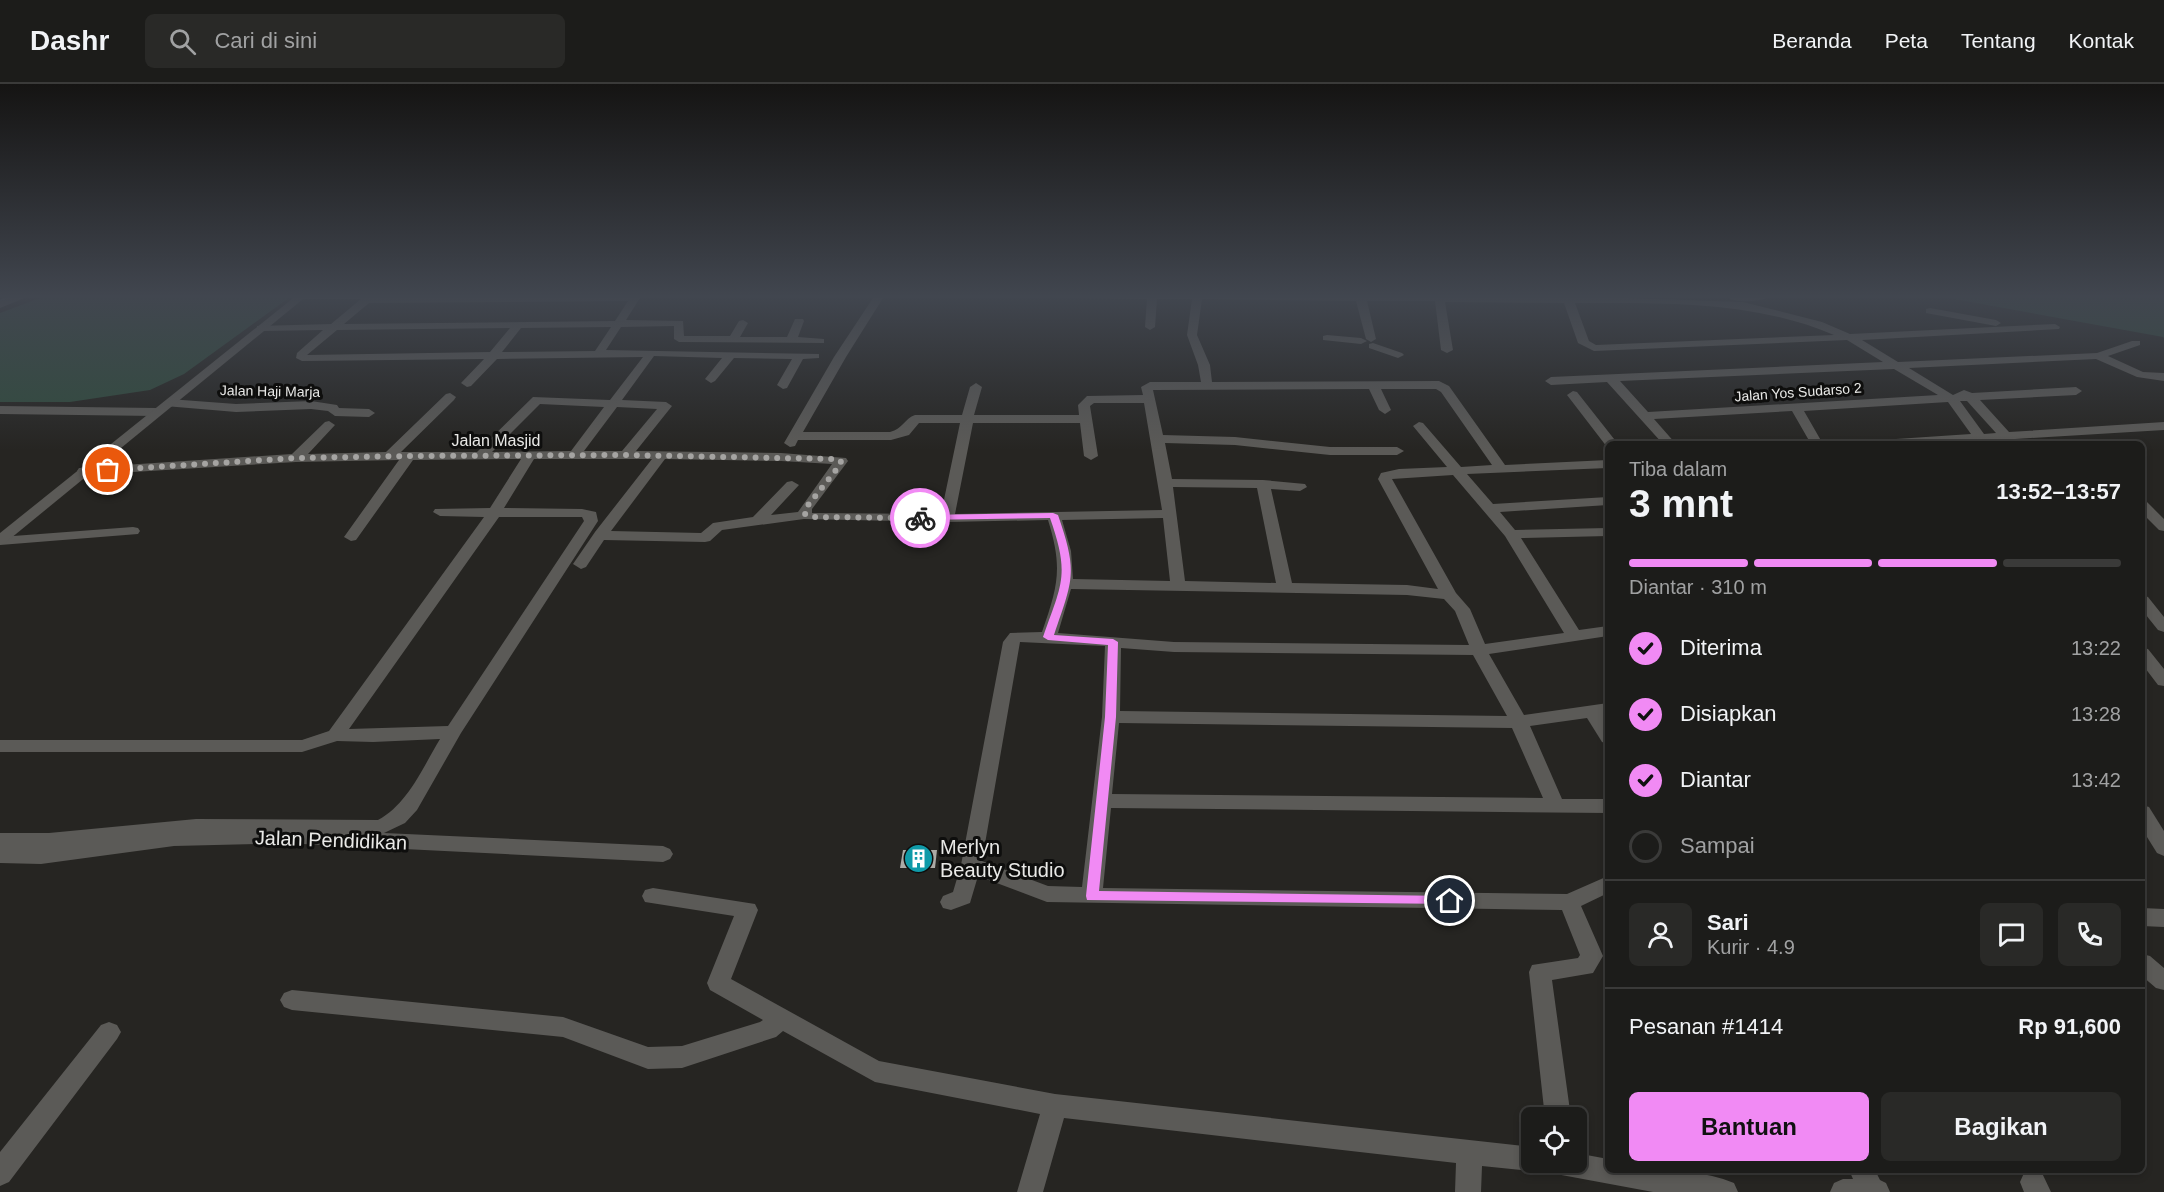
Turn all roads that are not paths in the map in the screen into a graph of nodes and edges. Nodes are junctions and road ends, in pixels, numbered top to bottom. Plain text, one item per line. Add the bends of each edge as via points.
1 (238, 347) edge
2 (310, 347) edge
3 (501, 347) edge
4 (603, 347) edge
5 (847, 347) edge
6 (1197, 347) edge
7 (1379, 347) edge
8 (1447, 347) edge
9 (1591, 347) edge
10 (1679, 347) edge
11 (1866, 347) edge
12 (2125, 347) edge
13 (1448, 351) dead end
14 (599, 353) junction
15 (731, 354) junction
16 (801, 355) junction
17 (1398, 355) dead end
18 (814, 356) dead end
19 (2098, 356) junction
20 (493, 357) junction
21 (647, 357) junction
22 (1918, 365) junction
23 (1900, 367) junction
24 (2164, 377) edge
25 (711, 379) dead end
26 (1612, 380) junction
27 (1551, 381) dead end
28 (467, 383) dead end
29 (783, 385) dead end
30 (1207, 385) junction
31 (1373, 386) junction
32 (976, 387) dead end
33 (2076, 391) dead end
34 (1573, 394) dead end
35 (450, 397) dead end
36 (1971, 398) junction
37 (1150, 399) junction
38 (1952, 399) junction
39 (615, 402) junction
40 (169, 403) junction
41 (1796, 408) junction
42 (0, 410) edge
43 (1385, 410) dead end
44 (156, 412) junction
45 (369, 413) dead end
46 (1646, 416) junction
47 (1086, 419) junction
48 (967, 420) junction
49 (329, 425) dead end
50 (1419, 426) dead end
51 (2162, 427) edge
52 (2072, 433) junction
53 (795, 436) junction
54 (1158, 439) junction
55 (2009, 440) edge
56 (1610, 441) edge
57 (1667, 441) edge
58 (1815, 441) edge
59 (1982, 441) edge
60 (2079, 441) edge
61 (1397, 451) dead end
62 (626, 455) junction
63 (390, 456) junction
64 (409, 456) junction
65 (480, 456) junction
66 (530, 456) junction
67 (574, 456) junction
68 (661, 456) junction
69 (1091, 456) dead end
70 (781, 457) junction
71 (296, 458) junction
72 (1605, 464) edge
73 (1502, 469) junction
74 (84, 471) junction
75 (1458, 472) junction
76 (1166, 483) junction
77 (1263, 484) junction
78 (792, 485) dead end
79 (1300, 487) dead end
80 (1605, 501) edge
81 (1490, 508) junction
82 (2145, 508) edge
83 (440, 512) dead end
84 (495, 513) junction
85 (805, 514) junction
86 (1170, 514) junction
87 (1053, 515) junction
88 (947, 518) junction
89 (758, 520) junction
90 (2164, 527) edge
91 (133, 531) dead end
92 (1605, 532) edge
93 (1511, 534) junction
94 (600, 535) junction
95 (351, 537) dead end
96 (0, 541) edge
97 (581, 564) dead end
98 (1066, 584) junction
99 (1178, 586) junction
100 (1285, 588) junction
101 (1449, 595) junction
102 (2145, 604) edge
103 (2164, 627) edge
104 (1605, 631) edge
105 (1574, 636) junction
106 (1048, 637) junction
107 (1113, 642) junction
108 (1479, 650) junction
109 (2145, 656) edge
110 (2145, 658) edge
111 (2164, 658) edge
112 (2164, 681) edge
113 (1600, 710) edge
114 (1111, 717) junction
115 (1519, 722) junction
116 (1605, 728) edge
117 (453, 732) junction
118 (335, 735) junction
119 (0, 746) edge
120 (1101, 801) junction
121 (1556, 804) junction
122 (1605, 806) edge
123 (2145, 817) edge
124 (0, 840) edge
125 (2164, 848) edge
126 (663, 854) dead end
127 (0, 855) edge
128 (971, 865) junction
129 (1605, 885) edge
130 (653, 896) dead end
131 (1092, 896) junction
132 (951, 902) dead end
133 (1569, 902) junction
134 (2145, 917) edge
135 (2164, 918) edge
136 (2145, 965) edge
137 (2164, 981) edge
138 (292, 1000) dead end
139 (780, 1019) junction
140 (109, 1032) dead end
141 (1054, 1105) junction
142 (1557, 1107) edge
143 (1470, 1150) junction
144 (1521, 1157) edge
145 (1587, 1168) edge
146 (1605, 1171) edge
147 (0, 1173) edge
148 (1618, 1173) edge
149 (1870, 1184) edge
150 (1030, 1192) edge
151 (1468, 1192) edge
152 (1725, 1192) edge
153 (1843, 1192) edge

1 - 40 street
2 - 20 street via 302,358
3 - 20 street
4 - 14 street
5 - 53 street
6 - 30 street
7 - 17 street
8 - 13 street
9 - 10 street
11 - 23 street
12 - 19 street
14 - 20 street
14 - 21 street
15 - 16 street
15 - 21 street
15 - 25 street
16 - 18 street
16 - 29 street
19 - 22 street
19 - 24 street via 2141,375
20 - 21 street
20 - 28 street
21 - 39 street
22 - 23 street
22 - 36 street
23 - 26 street
23 - 38 street
26 - 27 street
26 - 46 street
30 - 31 street
30 - 37 street via 1150,386
31 - 43 street
31 - 73 street via 1427,384 1445,388
32 - 48 street
33 - 36 street, Jalan Yos Sudarso 2
34 - 56 street
35 - 63 street
36 - 38 street, Jalan Yos Sudarso 2
36 - 55 street
37 - 47 street via 1091,399 1084,405
37 - 54 street
38 - 41 street, Jalan Yos Sudarso 2
38 - 59 street
39 - 62 street via 666,407
39 - 65 street via 537,400
39 - 67 street
40 - 44 street
40 - 45 street, Jalan Haji Marja via 236,408 311,405 333,408 335,412
41 - 46 street, Jalan Yos Sudarso 2
41 - 58 street
42 - 44 street
44 - 74 street
46 - 57 street
47 - 48 street
47 - 69 street
48 - 53 street via 915,419 905,432 891,436
48 - 88 street
49 - 71 street
50 - 75 street
51 - 52 street
52 - 55 street
52 - 60 street
53 - 70 street
54 - 61 street via 1235,441 1330,451
54 - 76 street
55 - 59 street
62 - 67 street, Jalan Masjid
62 - 68 street, Jalan Masjid
63 - 64 street, Jalan Masjid
63 - 71 street, Jalan Masjid
64 - 65 street, Jalan Masjid
64 - 95 street
65 - 66 street, Jalan Masjid
66 - 67 street, Jalan Masjid
66 - 84 street
68 - 70 street, Jalan Masjid
68 - 94 street
70 - 85 street, Jalan Masjid via 841,461
71 - 74 street, Jalan Masjid
72 - 73 street
73 - 75 street
74 - 96 street
75 - 81 street
75 - 101 street via 1400,473 1385,479
76 - 77 street
76 - 86 street
77 - 79 street
77 - 100 street
78 - 89 street
80 - 81 street
81 - 93 street
82 - 90 street
83 - 84 street
84 - 117 street via 582,513 591,515 591,520
84 - 118 street
85 - 88 street
85 - 89 street
86 - 87 street
86 - 99 street
87 - 88 street
87 - 98 street via 1065,549
89 - 94 street via 718,526 705,538
91 - 96 street
92 - 93 street
93 - 105 street
94 - 97 street
98 - 99 street
98 - 106 street
99 - 100 street
100 - 101 street via 1407,590
101 - 108 street via 1462,609
102 - 103 street
104 - 105 street
105 - 108 street
106 - 107 street
106 - 128 street via 1016,637 1011,642
107 - 108 street via 1174,647
107 - 114 street
108 - 115 street
109 - 111 street
110 - 112 street
113 - 115 street
113 - 116 street
114 - 115 street
114 - 120 street
115 - 121 street
117 - 118 street
117 - 124 street via 410,805 399,818 381,827 196,826 49,840
118 - 119 street via 302,746
120 - 121 street
120 - 131 street
121 - 122 street
123 - 125 street
126 - 127 street, Jalan Pendidikan via 294,836 174,840 41,856
128 - 131 street via 1047,894
128 - 132 street via 962,897
129 - 133 street
130 - 139 street via 747,910 718,983
131 - 133 street
133 - 142 street via 1592,956 1585,966 1540,972
134 - 135 street
136 - 137 street
138 - 139 street via 563,1027 648,1058 682,1057 768,1030
139 - 141 street via 875,1071
140 - 147 street
141 - 143 street
141 - 150 street
143 - 144 street
143 - 151 street
145 - 146 street
148 - 152 street
149 - 153 street

